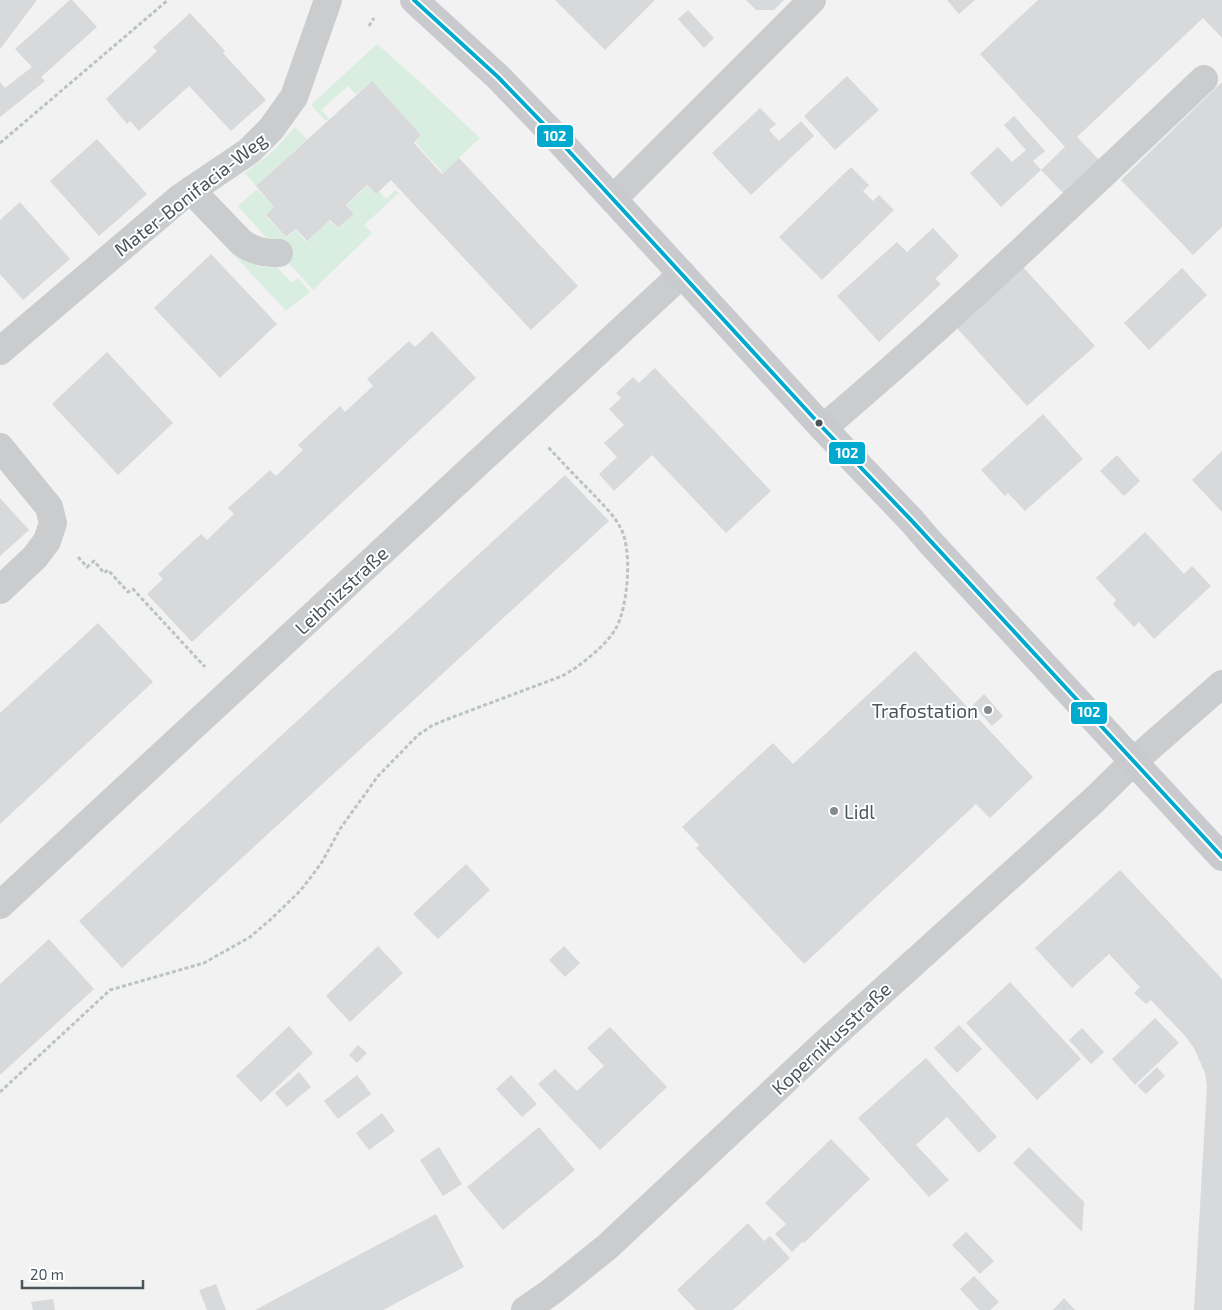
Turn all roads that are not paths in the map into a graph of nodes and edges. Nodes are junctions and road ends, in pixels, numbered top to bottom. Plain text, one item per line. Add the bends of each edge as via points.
1 (328, 0) edge
2 (414, 0) edge
3 (812, 0) edge
4 (1204, 79) dead end
5 (191, 190) junction
6 (613, 199) junction
7 (280, 253) dead end
8 (682, 274) junction
9 (0, 351) edge
10 (823, 428) junction
11 (0, 448) edge
12 (0, 590) edge
13 (1222, 684) edge
14 (1134, 761) junction
15 (1222, 858) edge
16 (0, 905) edge
17 (525, 1310) edge

1 - 5 street, Mater-Bonifacia-Weg via 294,97 286,110 249,151
2 - 6 main road via 498,77
3 - 6 street
4 - 10 street via 1018,255
5 - 7 street via 238,240 264,253
5 - 9 street, Mater-Bonifacia-Weg
6 - 8 main road
8 - 10 main road
8 - 16 street, Leibnizstraße
10 - 14 main road
11 - 12 street via 49,507 53,523 47,541 35,557
13 - 14 street, Kopernikusstraße
14 - 15 main road
14 - 17 street, Kopernikusstraße via 607,1247

